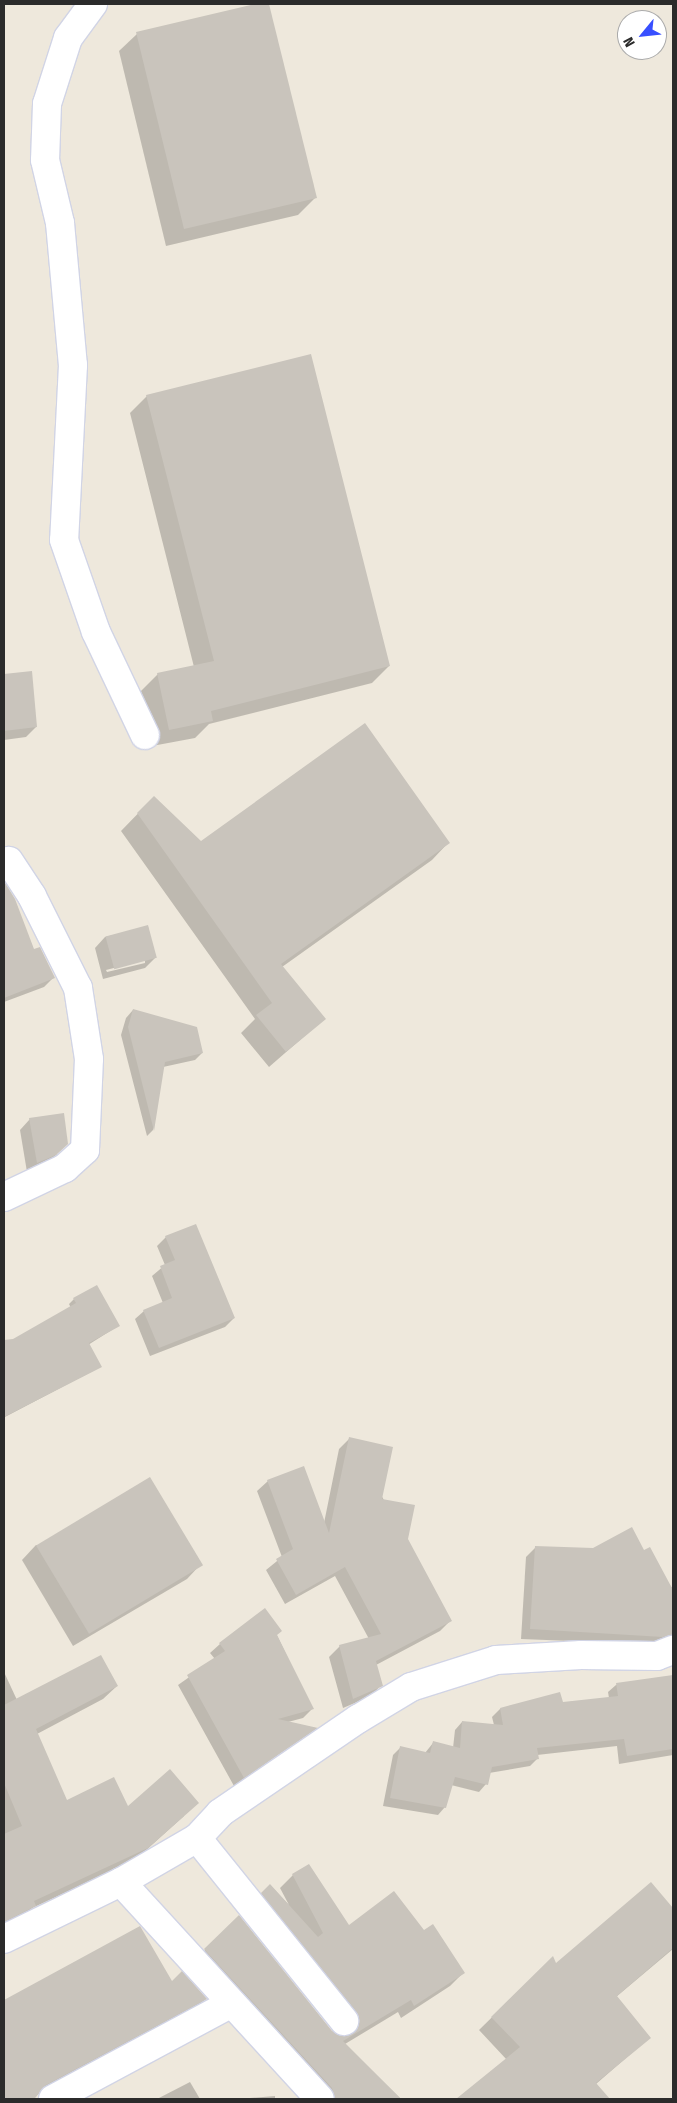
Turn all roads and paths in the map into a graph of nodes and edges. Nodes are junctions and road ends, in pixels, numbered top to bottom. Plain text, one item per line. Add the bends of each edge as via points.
1 (93, 4) edge
2 (145, 735) dead end
3 (9, 861) dead end
4 (4, 1197) edge
5 (673, 1650) edge
6 (197, 1838) junction
7 (121, 1882) junction
8 (4, 1939) edge
9 (230, 2004) junction
10 (344, 2021) dead end
11 (53, 2099) edge
12 (320, 2099) edge

1 - 2 street via 68,38 47,104 45,160 60,223 73,365 64,540 96,632
3 - 4 street via 32,896 78,988 89,1059 85,1150 65,1168
5 - 6 street via 657,1656 582,1655 496,1660 411,1687 220,1813
6 - 7 street
6 - 10 street
7 - 8 street
7 - 9 street
9 - 11 street
9 - 12 street

